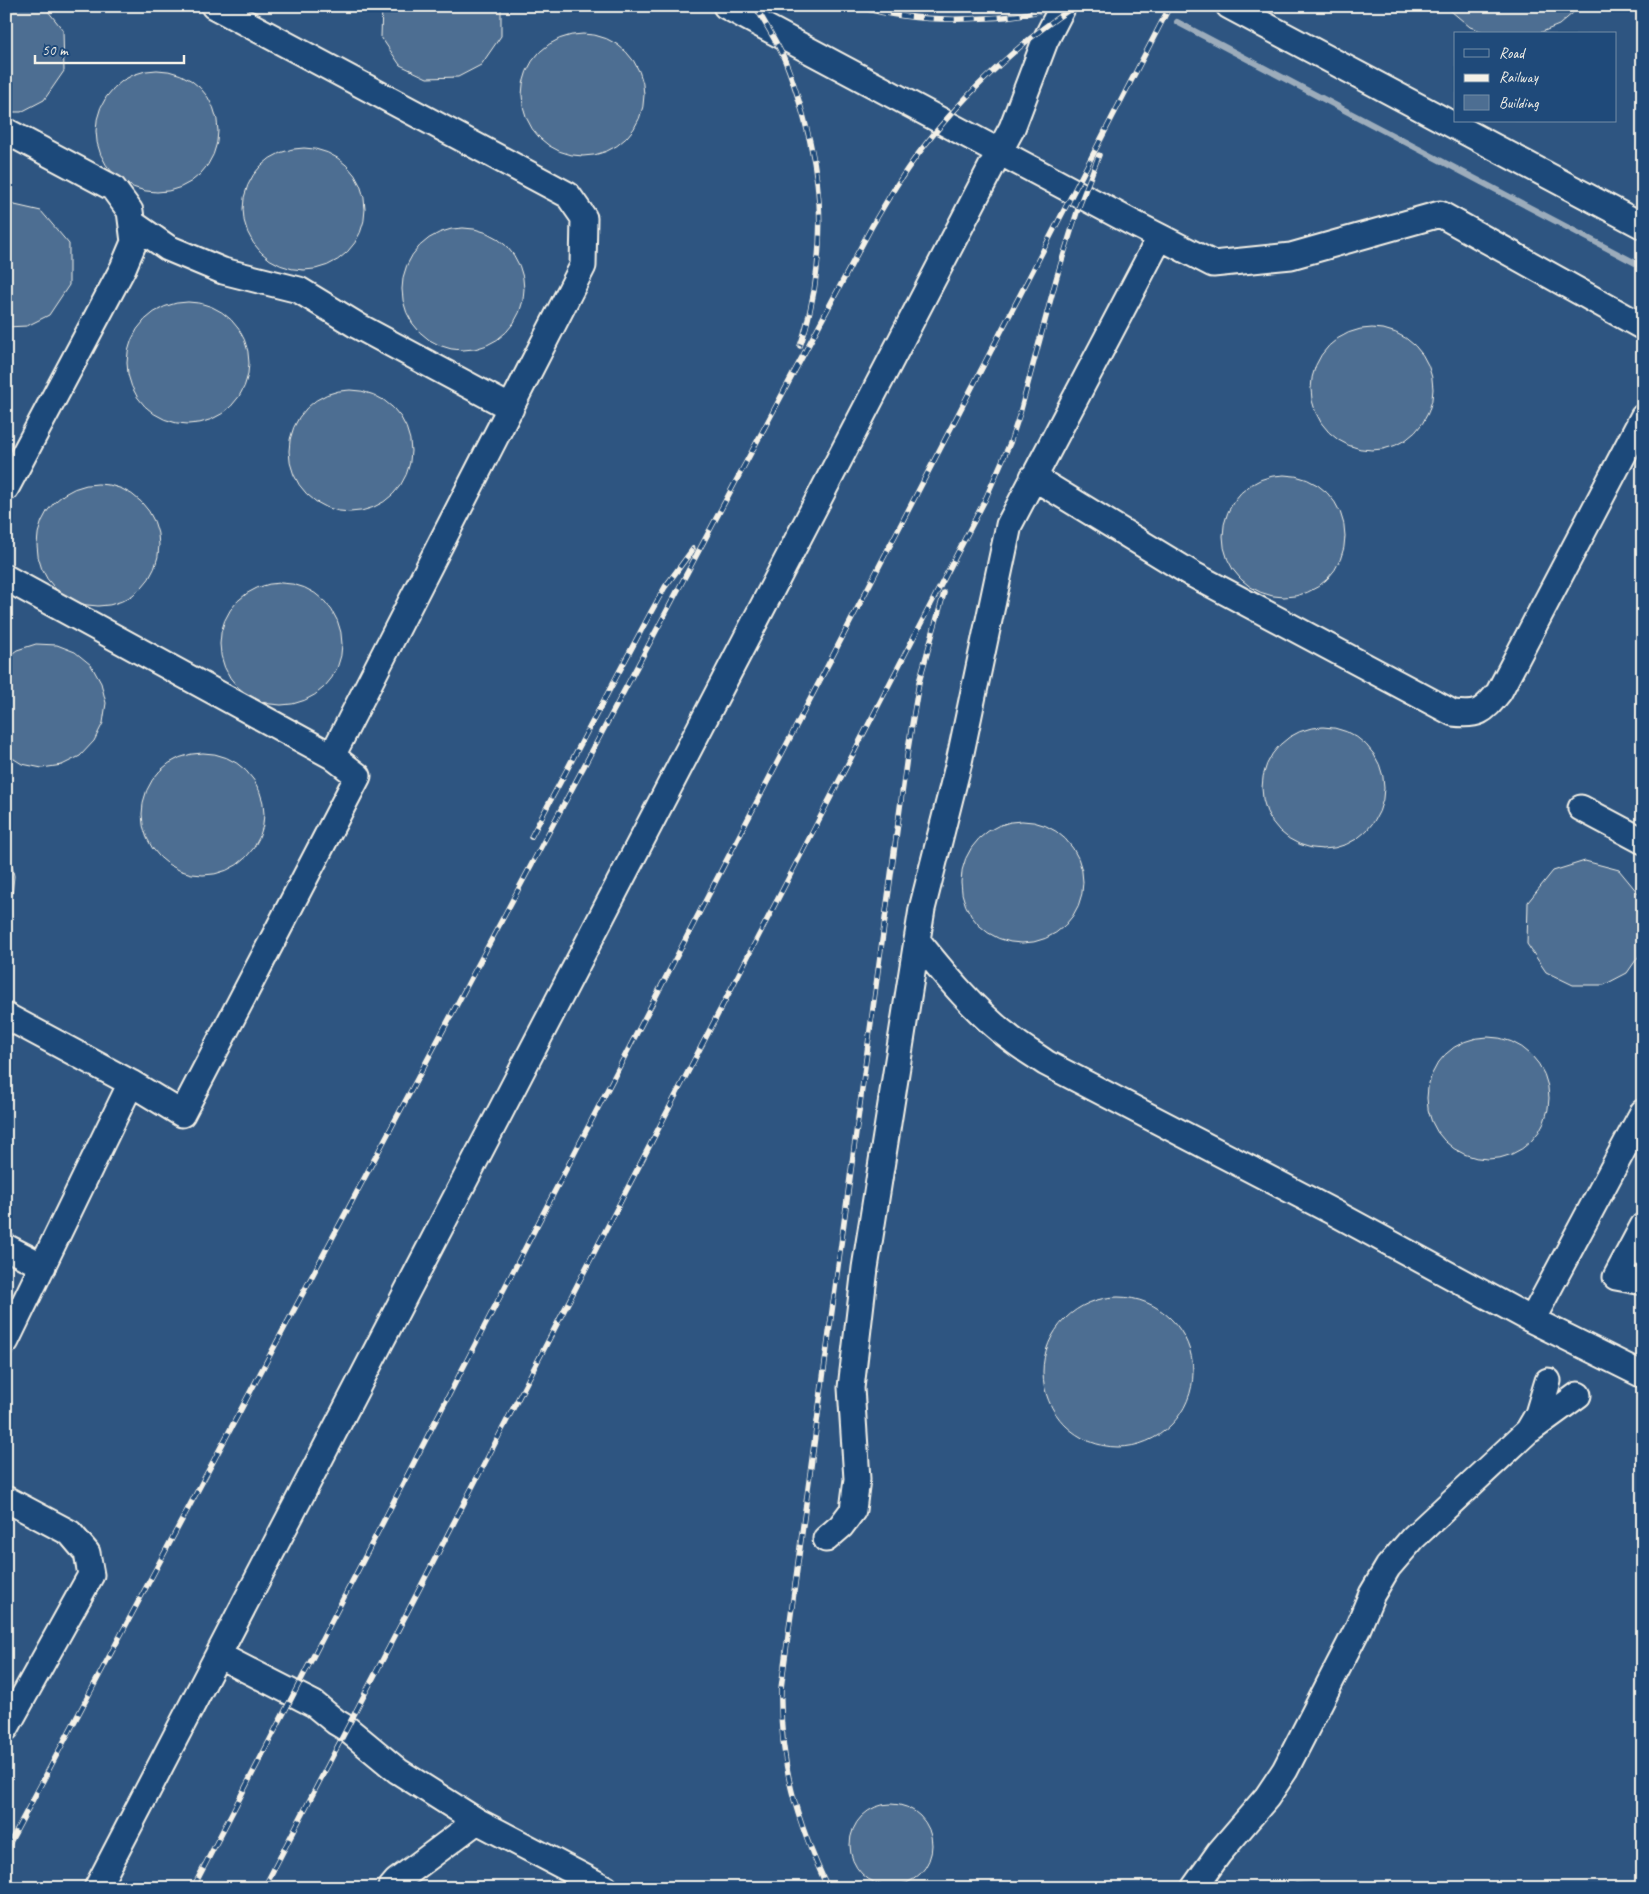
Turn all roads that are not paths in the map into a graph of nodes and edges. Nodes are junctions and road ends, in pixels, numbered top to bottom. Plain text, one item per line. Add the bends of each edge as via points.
1 (214, 6) edge
2 (726, 6) edge
3 (1063, 6) edge
4 (1228, 6) edge
5 (6, 131) edge
6 (1000, 152) junction
7 (132, 223) junction
8 (1643, 226) edge
9 (1160, 236) junction
10 (1643, 327) edge
11 (510, 408) junction
12 (1643, 417) edge
13 (1033, 478) junction
14 (6, 488) edge
15 (6, 578) edge
16 (332, 756) junction
17 (1580, 808) dead end
18 (1643, 841) edge
19 (917, 940) junction
20 (6, 1016) edge
21 (131, 1083) junction
22 (1643, 1112) edge
23 (1643, 1226) edge
24 (6, 1248) edge
25 (43, 1266) junction
26 (1643, 1282) edge
27 (1532, 1320) junction
28 (6, 1341) edge
29 (1643, 1375) edge
30 (1548, 1381) dead end
31 (1578, 1395) dead end
32 (1528, 1431) junction
33 (6, 1499) edge
34 (826, 1539) dead end
35 (218, 1655) junction
36 (6, 1728) edge
37 (477, 1821) junction
38 (97, 1888) edge
39 (391, 1888) edge
40 (605, 1888) edge
41 (1194, 1888) edge

1 - 11 lane via 568,195 584,218 583,266
2 - 6 lane
3 - 6 lane via 1045,40
4 - 8 lane
5 - 7 lane via 113,188 130,210
6 - 9 lane
6 - 35 lane
7 - 11 lane via 168,248 223,271 299,290 358,326
7 - 14 lane via 134,242 123,268
9 - 10 lane via 1213,264 1291,256 1440,214
9 - 13 lane
11 - 16 lane
12 - 13 lane via 1499,692 1483,711 1476,714 1453,713 1298,631 1192,574
13 - 19 lane via 1009,525
15 - 16 lane
16 - 21 lane via 358,776 182,1114
17 - 18 lane
19 - 27 lane via 974,1005 1012,1040 1046,1062 1334,1212
19 - 34 lane via 866,1268 851,1388 857,1479 853,1510
20 - 21 lane
21 - 25 lane
22 - 27 lane
23 - 26 lane via 1616,1278
24 - 25 lane
25 - 28 lane
27 - 29 lane
30 - 32 lane via 1538,1414
31 - 32 lane
32 - 41 lane via 1413,1538 1388,1567 1285,1770
33 - 36 lane via 70,1533 88,1553 91,1575
35 - 37 lane via 314,1704 398,1771
35 - 38 lane
37 - 39 lane
37 - 40 lane

